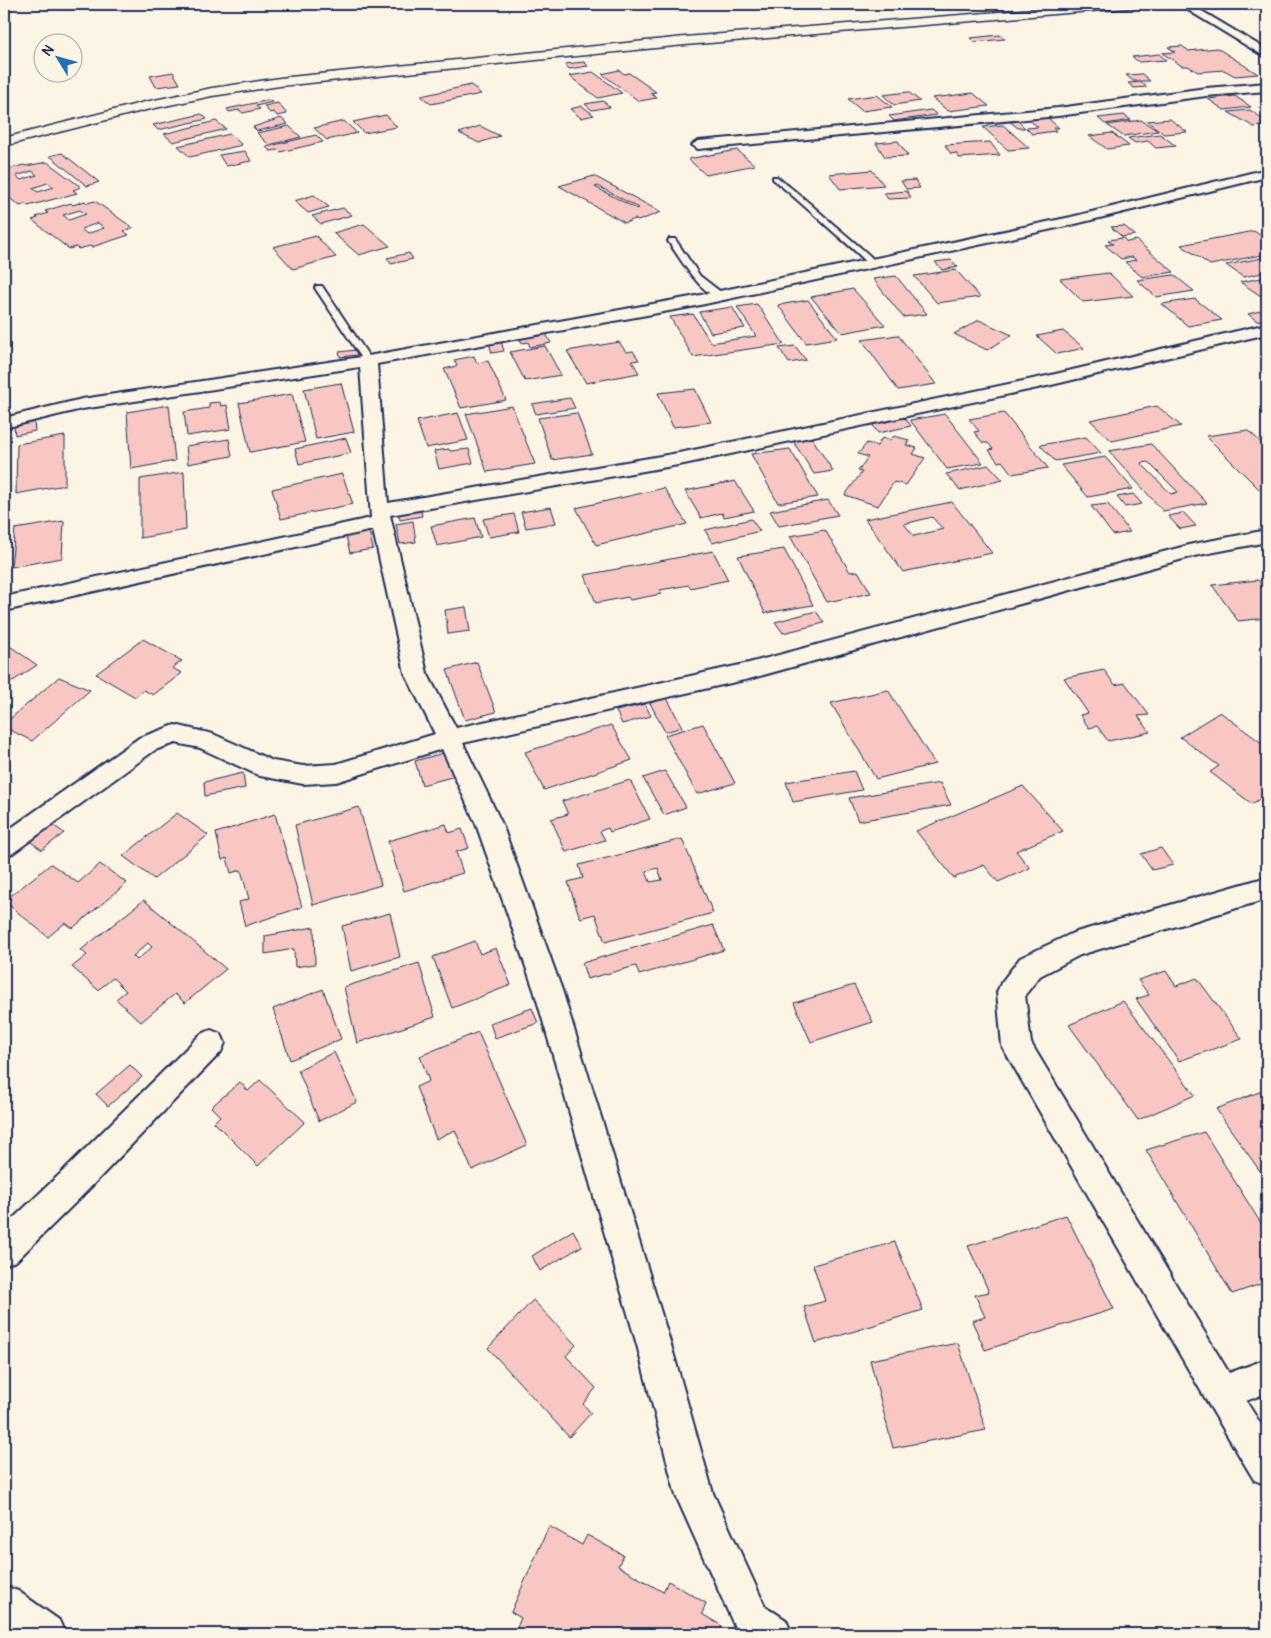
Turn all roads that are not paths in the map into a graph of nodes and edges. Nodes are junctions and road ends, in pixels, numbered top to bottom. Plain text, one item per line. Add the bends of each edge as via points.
1 (1139, 4) edge
2 (1183, 4) edge
3 (1267, 55) edge
4 (1267, 87) edge
5 (4, 142) edge
6 (698, 145) dead end
7 (1267, 173) edge
8 (775, 178) dead end
9 (672, 241) dead end
10 (872, 263) junction
11 (319, 288) dead end
12 (719, 295) junction
13 (1267, 329) edge
14 (368, 361) junction
15 (4, 424) edge
16 (380, 516) junction
17 (1267, 536) edge
18 (4, 604) edge
19 (449, 738) junction
20 (4, 846) edge
21 (1267, 888) edge
22 (212, 1043) dead end
23 (4, 1249) edge
24 (1267, 1376) edge
25 (1221, 1392) junction
26 (1267, 1467) edge
27 (4, 1605) edge
28 (45, 1634) edge
29 (772, 1634) edge

1 - 5 main road via 675,42 280,82 145,106
2 - 3 street
4 - 6 street via 1058,112
7 - 10 street via 1071,221
8 - 10 lane
9 - 12 lane via 697,278
10 - 12 street
11 - 14 lane
12 - 14 street
13 - 16 street via 1047,382 684,458
14 - 15 street via 82,404
14 - 16 street
16 - 18 street
16 - 19 street via 416,673
17 - 19 street via 1193,550 749,671
19 - 20 street via 336,773 303,775 269,770 205,740 175,734 147,744
19 - 29 street via 489,824 548,990 696,1496 751,1620
21 - 25 street via 1073,945 1030,967 1011,992 1018,1046
22 - 23 street
24 - 25 street
25 - 26 street
27 - 28 street

